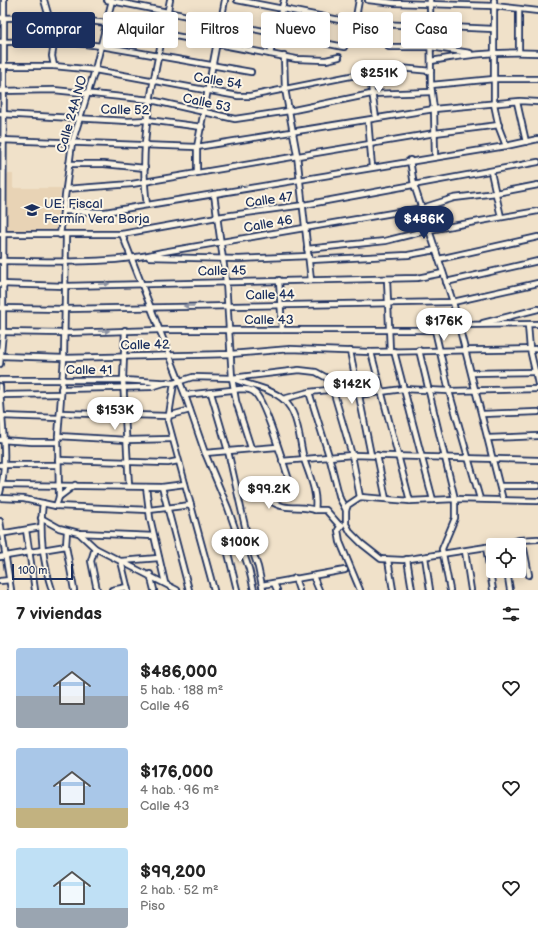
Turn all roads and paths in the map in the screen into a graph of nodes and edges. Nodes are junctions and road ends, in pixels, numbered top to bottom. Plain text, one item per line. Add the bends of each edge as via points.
1 (4, 0) edge
2 (44, 0) edge
3 (110, 0) edge
4 (170, 0) edge
5 (225, 0) edge
6 (237, 0) edge
7 (284, 0) edge
8 (359, 0) edge
9 (368, 0) edge
10 (494, 0) edge
11 (430, 2) edge
12 (494, 6) junction
13 (282, 9) junction
14 (519, 9) junction
15 (538, 11) edge
16 (48, 12) edge
17 (108, 12) edge
18 (168, 12) joint
19 (223, 12) edge
20 (281, 12) edge
21 (357, 12) edge
22 (2, 18) edge
23 (12, 18) edge
24 (338, 20) edge
25 (462, 28) edge
26 (494, 29) junction
27 (103, 37) edge
28 (2, 42) edge
29 (12, 42) edge
30 (95, 45) edge
31 (101, 46) junction
32 (54, 48) edge
33 (160, 48) edge
34 (216, 48) edge
35 (238, 48) edge
36 (271, 48) edge
37 (431, 48) edge
38 (437, 48) edge
39 (519, 52) junction
40 (538, 53) edge
41 (270, 54) junction
42 (472, 54) junction
43 (495, 54) junction
44 (159, 56) junction
45 (284, 56) junction
46 (339, 57) dead end
47 (431, 61) junction
48 (2, 66) edge
49 (54, 66) junction
50 (213, 66) junction
51 (95, 70) junction
52 (430, 71) junction
53 (251, 72) dead end
54 (369, 72) junction
55 (494, 78) junction
56 (538, 79) edge
57 (154, 81) junction
58 (431, 85) junction
59 (285, 89) junction
60 (209, 90) junction
61 (2, 91) edge
62 (432, 92) junction
63 (87, 94) junction
64 (371, 94) junction
65 (151, 100) junction
66 (517, 102) junction
67 (538, 102) edge
68 (494, 104) junction
69 (434, 109) junction
70 (289, 111) junction
71 (204, 113) junction
72 (2, 114) edge
73 (376, 118) junction
74 (80, 119) junction
75 (148, 120) junction
76 (368, 120) junction
77 (499, 125) junction
78 (202, 127) junction
79 (293, 132) junction
80 (435, 133) junction
81 (538, 139) edge
82 (2, 140) edge
83 (526, 142) junction
84 (72, 143) junction
85 (371, 143) junction
86 (146, 146) junction
87 (506, 146) junction
88 (197, 147) junction
89 (297, 155) junction
90 (435, 157) junction
91 (410, 160) junction
92 (538, 162) edge
93 (69, 164) junction
94 (2, 165) edge
95 (372, 167) junction
96 (145, 168) junction
97 (197, 172) junction
98 (491, 172) junction
99 (300, 179) junction
100 (144, 182) junction
101 (414, 185) junction
102 (538, 185) edge
103 (1, 187) edge
104 (66, 189) junction
105 (496, 193) junction
106 (214, 194) junction
107 (147, 205) junction
108 (304, 205) junction
109 (422, 208) junction
110 (1, 209) edge
111 (63, 211) junction
112 (538, 211) edge
113 (217, 217) junction
114 (501, 217) junction
115 (306, 228) junction
116 (429, 230) junction
117 (1, 234) edge
118 (122, 234) junction
119 (60, 235) junction
120 (66, 236) junction
121 (538, 237) edge
122 (221, 242) junction
123 (307, 249) junction
124 (436, 250) junction
125 (145, 256) junction
126 (131, 258) junction
127 (224, 258) junction
128 (309, 258) junction
129 (439, 259) junction
130 (1, 261) edge
131 (66, 261) junction
132 (538, 261) edge
133 (443, 273) junction
134 (387, 279) junction
135 (279, 280) junction
136 (311, 280) junction
137 (226, 281) junction
138 (446, 282) junction
139 (141, 283) junction
140 (538, 283) edge
141 (2, 285) edge
142 (66, 286) junction
143 (453, 302) junction
144 (387, 303) junction
145 (280, 305) junction
146 (228, 306) junction
147 (2, 307) edge
148 (151, 307) junction
149 (65, 309) junction
150 (538, 310) edge
151 (538, 324) edge
152 (459, 325) junction
153 (475, 325) junction
154 (528, 325) junction
155 (389, 329) junction
156 (125, 330) junction
157 (160, 330) junction
158 (230, 330) junction
159 (282, 330) junction
160 (435, 330) junction
161 (2, 332) edge
162 (65, 333) junction
163 (530, 349) junction
164 (538, 349) edge
165 (418, 350) junction
166 (440, 350) junction
167 (466, 350) junction
168 (350, 351) junction
169 (392, 351) junction
170 (371, 352) junction
171 (231, 354) junction
172 (169, 355) junction
173 (0, 356) edge
174 (125, 356) junction
175 (64, 358) junction
176 (0, 364) edge
177 (536, 372) edge
178 (472, 373) junction
179 (232, 378) junction
180 (0, 380) edge
181 (62, 380) junction
182 (123, 380) junction
183 (176, 381) junction
184 (167, 382) junction
185 (538, 384) edge
186 (0, 386) edge
187 (124, 388) junction
188 (233, 389) junction
189 (403, 389) junction
190 (333, 390) junction
191 (476, 390) junction
192 (538, 390) edge
193 (382, 391) junction
194 (429, 391) junction
195 (449, 391) junction
196 (61, 392) junction
197 (309, 392) junction
198 (211, 393) junction
199 (0, 395) edge
200 (185, 395) junction
201 (358, 395) junction
202 (283, 399) junction
203 (190, 410) junction
204 (538, 412) edge
205 (125, 414) junction
206 (482, 414) junction
207 (60, 415) junction
208 (1, 416) edge
209 (168, 416) junction
210 (58, 436) junction
211 (538, 436) edge
212 (488, 438) junction
213 (172, 439) junction
214 (2, 440) edge
215 (127, 440) junction
216 (58, 442) junction
217 (278, 447) junction
218 (250, 448) junction
219 (228, 451) junction
220 (205, 453) junction
221 (352, 455) junction
222 (372, 455) junction
223 (377, 455) junction
224 (330, 456) junction
225 (398, 457) junction
226 (304, 458) junction
227 (423, 458) junction
228 (445, 458) junction
229 (469, 458) junction
230 (493, 459) junction
231 (538, 460) edge
232 (178, 461) junction
233 (282, 461) junction
234 (128, 462) junction
235 (58, 463) junction
236 (1, 465) edge
237 (185, 484) junction
238 (1, 485) edge
239 (75, 485) junction
240 (60, 486) junction
241 (129, 486) junction
242 (500, 486) junction
243 (538, 486) edge
244 (146, 487) junction
245 (162, 487) junction
246 (0, 493) edge
247 (59, 497) junction
248 (360, 497) junction
249 (0, 498) edge
250 (386, 499) junction
251 (455, 499) junction
252 (480, 499) junction
253 (433, 500) junction
254 (503, 500) junction
255 (410, 501) junction
256 (538, 501) edge
257 (43, 503) junction
258 (191, 505) junction
259 (56, 506) junction
260 (167, 507) junction
261 (149, 510) junction
262 (315, 510) junction
263 (346, 510) junction
264 (41, 518) junction
265 (0, 521) edge
266 (346, 524) junction
267 (340, 526) junction
268 (41, 527) junction
269 (26, 530) junction
270 (67, 531) junction
271 (79, 533) junction
272 (1, 534) edge
273 (154, 536) junction
274 (538, 539) edge
275 (526, 540) edge
276 (225, 541) dead end
277 (66, 546) junction
278 (95, 548) junction
279 (486, 548) edge
280 (43, 550) junction
281 (29, 551) junction
282 (465, 551) junction
283 (442, 554) junction
284 (6, 556) junction
285 (0, 557) edge
286 (425, 557) junction
287 (159, 558) junction
288 (407, 559) junction
289 (526, 559) edge
290 (388, 560) junction
291 (121, 561) junction
292 (345, 570) dead end
293 (150, 574) junction
294 (529, 575) dead end
295 (313, 576) junction
296 (295, 578) junction
297 (491, 578) edge
298 (508, 578) edge
299 (10, 580) junction
300 (0, 581) edge
301 (165, 583) junction
302 (274, 583) junction
303 (262, 587) edge
304 (127, 588) edge
305 (11, 590) edge
306 (35, 590) edge
307 (52, 590) edge
308 (74, 590) edge
309 (97, 590) edge
310 (112, 590) edge
311 (154, 590) edge
312 (178, 590) edge
313 (189, 590) edge
314 (214, 590) edge
315 (237, 590) edge
316 (254, 590) edge
317 (277, 590) edge
318 (299, 590) edge
319 (320, 590) edge
320 (360, 590) edge
321 (393, 590) edge
322 (412, 590) edge
323 (430, 590) edge
324 (450, 590) edge
325 (471, 590) edge
326 (493, 590) edge
327 (510, 590) edge

1 - 22 street
2 - 16 street
3 - 17 street, Calle 24A NO
3 - 18 street
4 - 18 street
5 - 19 street
6 - 13 street
7 - 13 street
8 - 21 street
9 - 11 street via 394,3
10 - 12 street
11 - 12 street
12 - 14 street
12 - 26 street
13 - 20 street
13 - 24 street
14 - 15 street
14 - 39 street
22 - 23 street
22 - 28 street
25 - 26 street
26 - 43 street
27 - 31 street, Calle 24A NO
28 - 29 street
28 - 48 street
30 - 31 street
31 - 44 street
31 - 51 street, Calle 24A NO
32 - 49 street
33 - 44 street
34 - 50 street
35 - 41 street
36 - 41 street
37 - 47 street
38 - 42 street
39 - 40 street
39 - 43 street
41 - 45 street
42 - 43 street
42 - 47 street
43 - 55 street
44 - 50 street
44 - 57 street
45 - 46 street via 326,60
45 - 59 street
47 - 52 street
48 - 49 street, Calle 54
48 - 61 street
49 - 51 street, Calle 54
50 - 53 street
50 - 60 street
51 - 57 street, Calle 54
51 - 63 street, Calle 24A NO
52 - 54 street, Calle 54 via 400,68
52 - 58 street
54 - 59 street, Calle 54
54 - 64 street
55 - 56 street
55 - 58 street
55 - 68 street
57 - 60 street, Calle 54
57 - 65 street
58 - 62 street
59 - 60 street, Calle 54 via 250,96
59 - 70 street
60 - 71 street
61 - 63 street, Calle 53 via 54,90
61 - 72 street
62 - 64 street, Calle 53
62 - 69 street
63 - 65 street, Calle 53
63 - 74 street, Calle 24A NO
64 - 70 street, Calle 53
64 - 73 street
65 - 71 street, Calle 53
65 - 75 street
66 - 67 street
66 - 68 street
66 - 83 street
68 - 69 street
68 - 77 street
69 - 73 street
69 - 80 street
70 - 71 street, Calle 53 via 235,119
70 - 79 street
71 - 78 street
72 - 74 street, Calle 52
72 - 82 street
73 - 76 street
74 - 75 street, Calle 52
74 - 84 street, Calle 24A NO
75 - 78 street, Calle 52
75 - 86 street
76 - 79 street
76 - 85 street
77 - 80 street
77 - 87 street
78 - 88 street
79 - 88 street
79 - 89 street
80 - 85 street
80 - 90 street
81 - 83 street
82 - 84 street
82 - 94 street
83 - 87 street
84 - 86 street
84 - 93 street, Calle 24A NO
85 - 89 street
85 - 95 street
86 - 88 street
86 - 96 street
87 - 90 street
88 - 97 street
89 - 97 street
89 - 99 street
90 - 91 street
91 - 95 street
91 - 101 street
92 - 98 street, Calle 47
93 - 96 street
93 - 104 street, Calle 24A NO
94 - 103 street
95 - 99 street
96 - 100 street
97 - 100 street
98 - 101 street, Calle 47
98 - 105 street
99 - 106 street
99 - 108 street
100 - 104 street
100 - 107 street
101 - 108 street, Calle 47
101 - 109 street
102 - 105 street, Calle 46
103 - 110 street
104 - 111 street, Calle 24A NO
105 - 109 street, Calle 46 via 454,198
105 - 114 street
106 - 107 street
106 - 113 street
107 - 111 street via 105,212
108 - 113 street, Calle 47
108 - 115 street
109 - 115 street, Calle 46
109 - 116 street
110 - 117 street
111 - 119 street, Calle 24A NO
112 - 114 street
113 - 118 street, Calle 47
113 - 122 street
114 - 116 street
115 - 122 street, Calle 46
115 - 123 street
116 - 123 street via 385,240
116 - 124 street
117 - 119 street, Calle 47
117 - 130 street
118 - 120 street, Calle 47
118 - 126 street
119 - 120 street, Calle 47
120 - 131 street
121 - 129 street
122 - 125 street, Calle 46
122 - 127 street
123 - 128 street
124 - 128 street via 408,255
124 - 129 street
125 - 126 street, Calle 46
125 - 127 street
126 - 131 street, Calle 46
126 - 139 street
127 - 128 street
127 - 137 street
128 - 136 street
129 - 133 street
130 - 131 street, Calle 46
130 - 141 street
131 - 142 street
132 - 138 street
133 - 134 street, Calle 45 via 417,278
133 - 138 street
134 - 136 street, Calle 45
134 - 144 street
135 - 136 street, Calle 45
135 - 137 street, Calle 45
135 - 145 street
137 - 139 street, Calle 45
137 - 146 street
138 - 143 street
142 -> 139 street, Calle 45
139 - 148 street
140 - 143 street, Calle 44
141 - 142 street, Calle 45
141 - 147 street
142 - 149 street
143 - 144 street, Calle 44
143 - 152 street
144 - 145 street, Calle 44
144 - 155 street
145 - 146 street, Calle 44
145 - 159 street
146 -> 148 street, Calle 44
146 - 158 street
147 - 149 street, Calle 44
147 - 161 street
148 - 149 street, Calle 44
148 - 157 street
149 - 162 street
150 - 153 street
151 - 154 street, Calle 43
152 - 153 street, Calle 43
152 - 160 street, Calle 43
152 - 167 street
153 - 154 street, Calle 43
154 - 163 street
155 - 159 street, Calle 43
155 - 160 street, Calle 43
155 - 169 street
156 - 157 street, Calle 43
162 -> 156 street, Calle 43
156 - 174 street
157 - 158 street, Calle 43
157 - 172 street
158 - 159 street, Calle 43
158 - 171 street
160 - 166 street
161 - 162 street, Calle 43
161 - 173 street
162 - 175 street
163 - 164 street, Calle 42
163 - 167 street, Calle 42
163 - 177 street
165 - 166 street, Calle 42
165 - 169 street, Calle 42
165 - 194 street
166 - 167 street, Calle 42
166 - 195 street
167 - 178 street
168 - 170 street, Calle 42
168 - 171 street, Calle 42 via 290,349
168 - 201 street
169 - 170 street, Calle 42
169 - 189 street
170 - 193 street
171 - 172 street, Calle 42
171 - 179 street
172 - 174 street, Calle 42
172 - 183 street
173 - 175 street, Calle 42
173 - 176 street
174 - 175 street, Calle 42
174 - 182 street
175 - 181 street
177 - 178 street
177 - 185 street
178 - 191 street
179 - 183 street, Calle 41 via 193,377
179 - 188 street
179 - 190 street via 299,370 316,372 327,378
179 - 202 street
180 - 181 street, Calle 41
181 - 182 street, Calle 41
181 - 196 street
182 - 184 street, Calle 41
182 - 187 street
183 - 184 street, Calle 41
183 - 200 street
183 - 209 street
184 - 187 street via 151,387
186 - 199 street
187 - 196 street
187 - 205 street
188 - 198 street
188 - 217 street via 248,390 256,394
188 - 218 street
189 - 193 street
189 - 194 street
189 - 227 street
190 - 197 street
190 - 201 street via 347,390
190 - 221 street
191 - 192 street
191 - 195 street
191 - 206 street
193 - 201 street
193 - 225 street
194 - 195 street
194 - 228 street
195 - 229 street
196 - 199 street
196 - 207 street
197 - 202 street
197 - 224 street
198 - 200 street
198 - 219 street
199 - 208 street
200 - 203 street
201 - 222 street
202 - 226 street via 297,427
203 - 209 street
203 - 220 street
204 - 206 street
205 - 207 street
205 - 209 street
205 - 215 street
206 - 212 street
207 - 208 street
207 - 210 street
208 - 214 street
209 - 213 street
210 - 215 street
210 - 216 street
211 - 212 street
212 - 230 street
213 - 215 street
213 - 232 street
214 - 216 street
214 - 236 street
215 - 234 street
216 - 235 street
217 - 218 street
217 - 233 street
218 - 219 street
219 - 220 street
219 - 303 street
220 - 316 street via 228,508
221 - 222 street
221 - 224 street
221 - 248 street
222 - 223 street
223 - 225 street
223 - 250 street
224 - 226 street
224 - 263 street via 340,499
225 - 227 street
225 - 255 street
226 - 233 street
226 - 262 street via 315,494
227 - 228 street
227 - 253 street
228 - 229 street
228 - 251 street
229 - 230 street
229 - 252 street
230 - 231 street
230 - 242 street
232 - 234 street
232 - 237 street
233 - 262 street via 290,489 283,490 281,495 272,495 271,501 279,506
234 - 235 street
234 - 241 street
235 - 236 street
235 - 240 street
236 - 238 street
237 - 245 street
237 - 258 street
238 - 240 street
238 - 246 street
239 - 240 street
239 - 241 street
239 - 247 street
240 - 247 street
241 - 244 street
242 - 243 street
242 - 254 street
244 - 245 street
244 - 261 street
245 - 260 street
247 - 259 street
248 - 250 street
248 - 263 street via 348,505
249 - 257 street
250 - 255 street
251 - 252 street
251 - 253 street
251 - 283 street via 455,518 442,545
252 - 254 street
253 - 255 street
254 - 256 street
257 - 259 street
257 - 264 street
258 - 260 street
258 - 314 street
259 - 261 street
260 - 261 street
260 - 313 street
261 - 273 street
262 - 267 street via 326,510
263 - 266 street
264 - 268 street
264 - 270 street
265 - 272 street
266 - 267 street
266 - 290 street via 362,544 381,559
267 - 320 street via 340,542
268 - 269 street
268 - 280 street
269 - 272 street
269 - 281 street
270 - 271 street
270 - 277 street
271 - 273 street
271 - 278 street
272 - 284 street
273 - 287 street
274 - 275 street
276 - 315 street
277 - 280 street
277 - 308 street
278 - 291 street
278 - 309 street via 91,561
279 - 282 street
280 - 281 street
280 - 307 street
281 - 284 street
281 - 306 street
282 - 283 street
282 - 325 street
283 - 286 street
283 - 324 street
284 - 285 street
284 - 299 street
286 - 288 street
286 - 323 street
287 - 291 street
287 - 301 street
288 - 290 street
288 - 322 street
289 - 294 street
290 - 321 street
291 - 293 street
291 - 304 street
292 - 295 street
293 - 301 street
293 - 311 street
295 - 296 street
295 - 319 street
296 - 302 street
296 - 318 street
297 - 326 street
298 - 327 street
299 - 300 street
299 - 305 street
301 - 312 street
302 - 303 street
302 - 317 street
304 - 310 street

